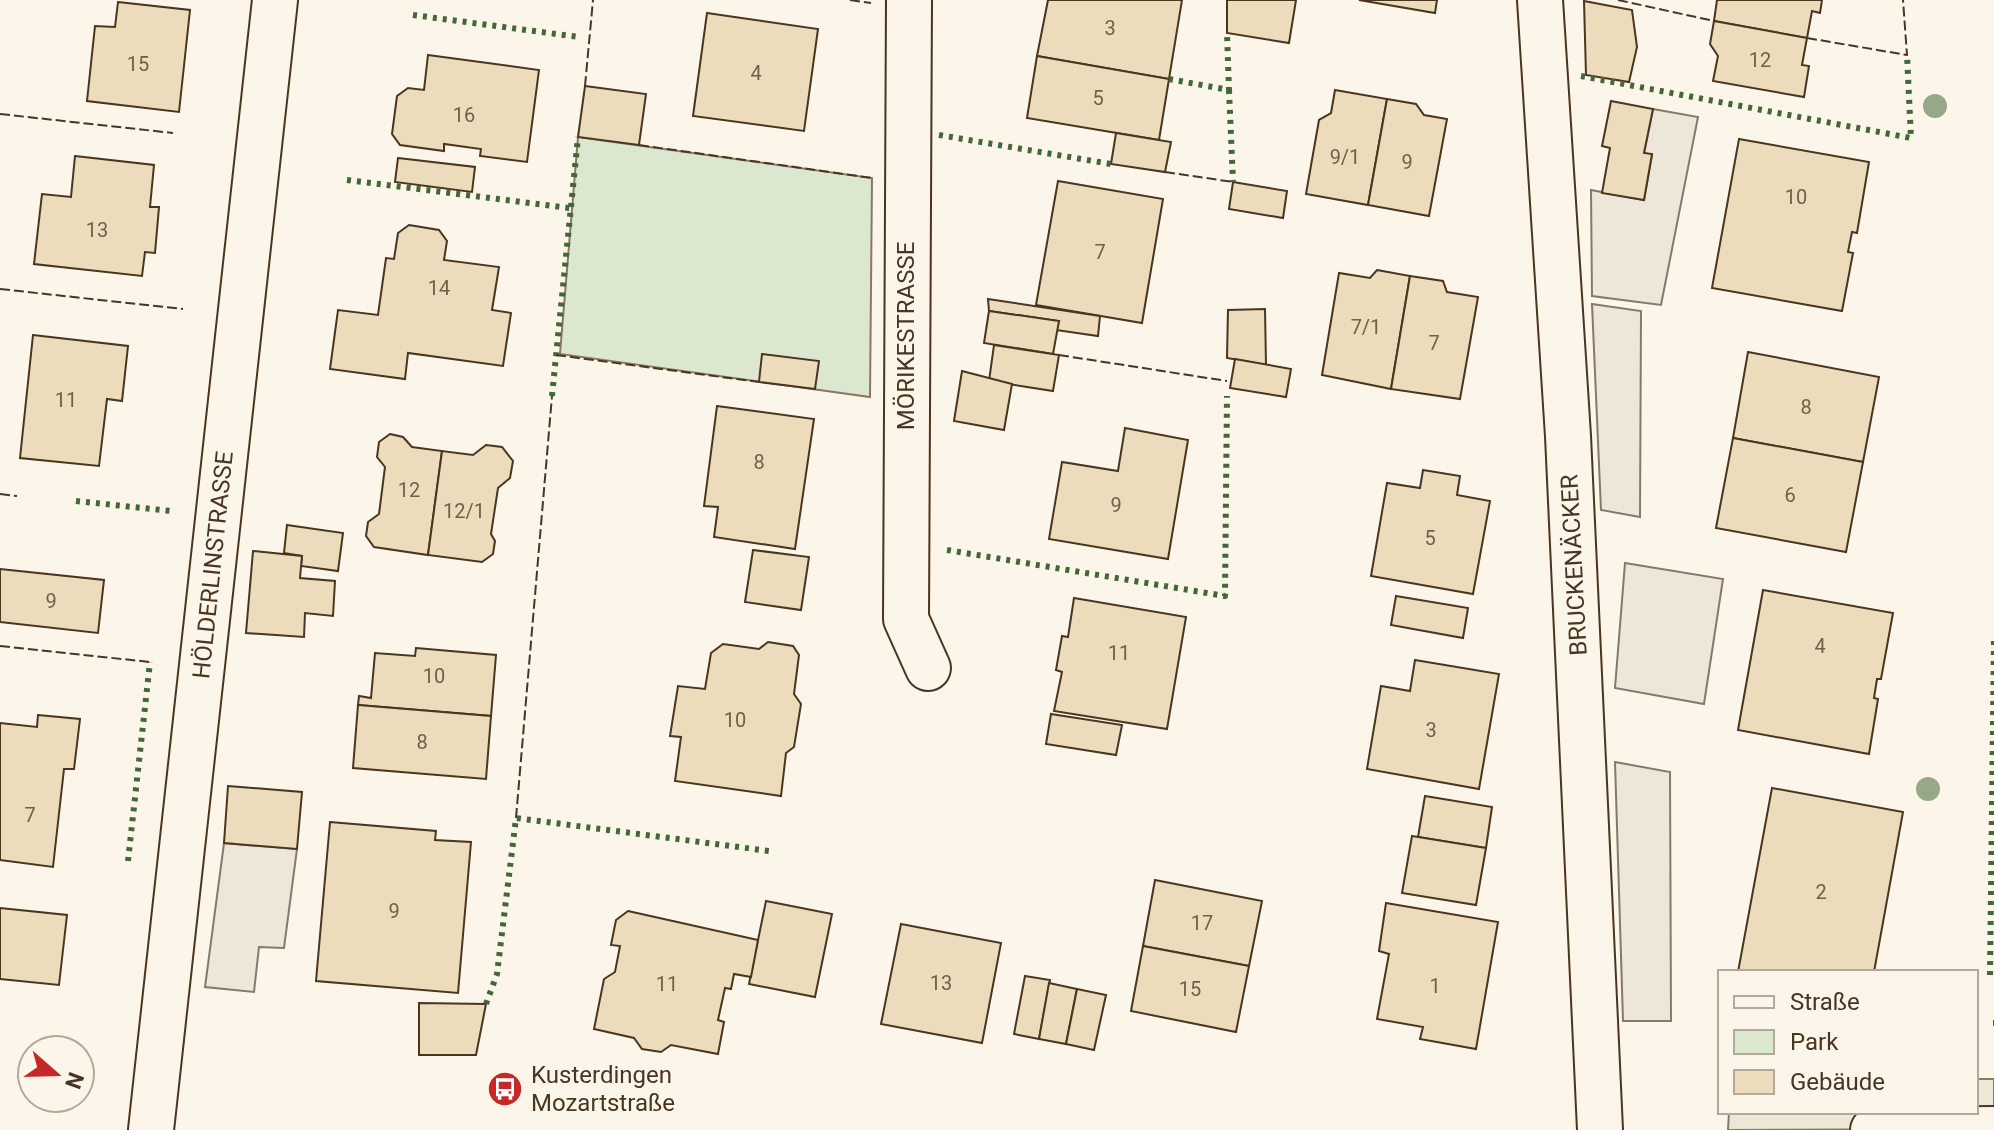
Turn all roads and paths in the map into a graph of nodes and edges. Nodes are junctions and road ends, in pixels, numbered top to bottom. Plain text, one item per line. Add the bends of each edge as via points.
1 (275, 0) edge
2 (909, 0) edge
3 (1540, 0) edge
4 (928, 668) dead end
5 (1994, 1129) edge
6 (151, 1130) edge
7 (1600, 1130) edge
8 (1873, 1130) edge
9 (1930, 1130) edge

1 - 6 street, HÖLDERLINSTRASSE
2 - 4 street, MÖRIKESTRASSE via 906,619
3 - 7 street, BRUCKENÄCKER via 1568,436
5 - 9 street
8 - 9 street

